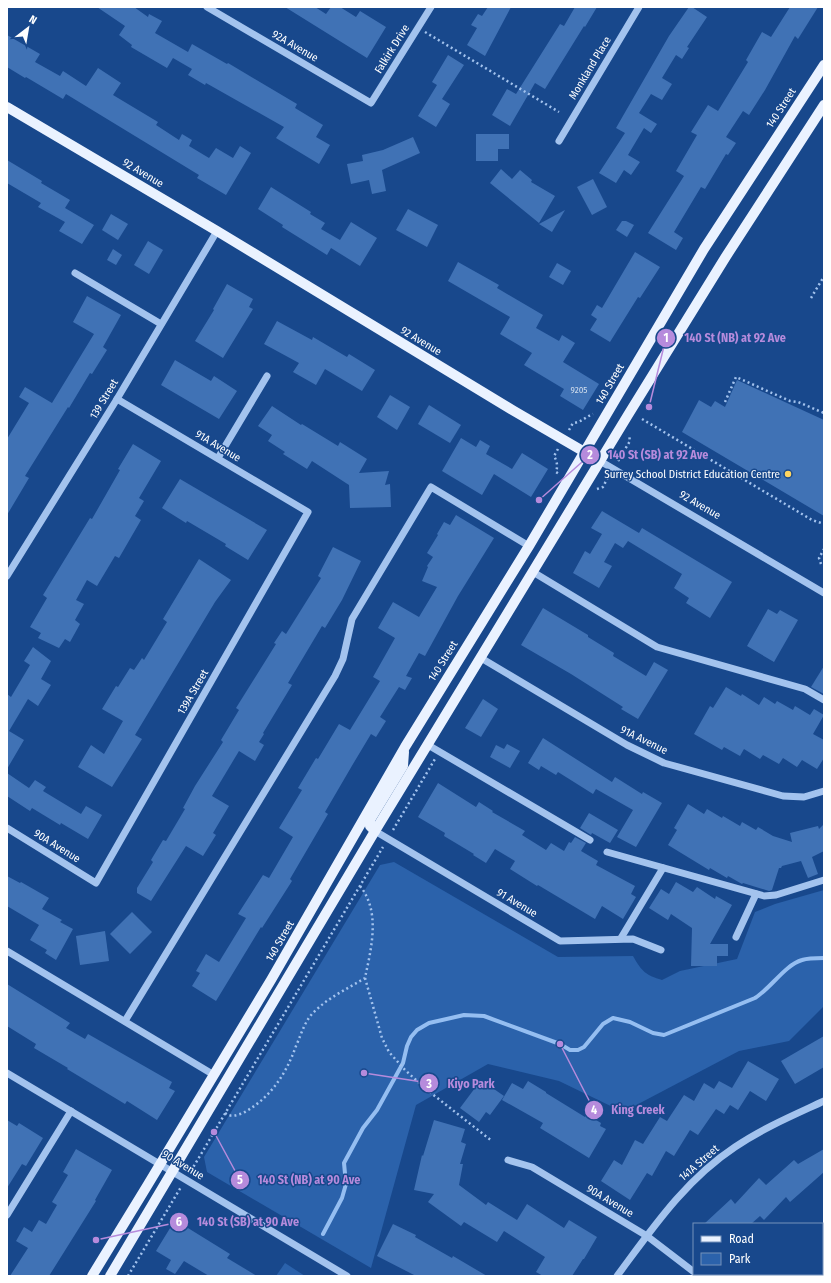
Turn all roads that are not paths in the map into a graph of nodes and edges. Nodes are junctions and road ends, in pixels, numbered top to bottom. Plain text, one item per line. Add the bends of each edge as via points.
1 (207, 7) edge
2 (430, 7) edge
3 (639, 7) edge
4 (824, 65) edge
5 (372, 103) joint
6 (824, 105) edge
7 (7, 107) edge
8 (559, 141) dead end
9 (217, 231) junction
10 (75, 273) dead end
11 (161, 324) junction
12 (267, 376) dead end
13 (117, 399) junction
14 (584, 452) junction
15 (218, 458) junction
16 (600, 461) junction
17 (308, 512) joint
18 (529, 546) junction
19 (533, 572) junction
20 (7, 576) edge
21 (824, 593) edge
22 (481, 658) junction
23 (824, 700) edge
24 (428, 745) junction
25 (405, 747) junction
26 (824, 791) edge
27 (7, 828) edge
28 (375, 831) junction
29 (590, 840) dead end
30 (607, 852) dead end
31 (663, 868) junction
32 (824, 880) edge
33 (96, 883) joint
34 (756, 894) junction
35 (736, 937) dead end
36 (621, 938) junction
37 (661, 950) dead end
38 (7, 951) edge
39 (125, 1021) junction
40 (7, 1073) edge
41 (214, 1075) junction
42 (824, 1101) edge
43 (71, 1111) junction
44 (508, 1160) dead end
45 (160, 1164) junction
46 (172, 1171) junction
47 (7, 1215) edge
48 (647, 1236) junction
49 (693, 1271) edge
50 (92, 1276) edge
51 (110, 1276) edge
52 (347, 1276) edge
53 (617, 1276) edge

1 - 5 street, 92A Avenue
2 - 5 street, Falkirk Drive
3 - 8 street, Monkland Place
4 - 14 main road, 140 Street via 704,249
6 - 16 main road via 697,302
7 - 9 main road, 92 Avenue
9 - 11 street, 139 Street
9 - 14 main road, 92 Avenue
10 - 11 street
11 - 13 street, 139 Street
12 - 15 street
13 - 15 street, 91A Avenue
13 - 20 street, 139 Street
14 - 16 main road, 92 Avenue
14 - 18 main road, 140 Street
15 - 17 street, 91A Avenue
16 - 19 main road
16 - 21 street, 92 Avenue
17 - 33 street, 139A Street
18 - 25 main road, 140 Street
18 - 39 street via 431,487 352,619 343,659 335,676
19 - 22 main road
19 - 23 street via 658,646 805,689
22 - 24 main road
22 - 26 street, 91A Avenue via 654,759 783,796 799,797
24 - 28 main road
24 - 29 street
25 - 28 main road via 403,766 370,820 370,826
25 - 41 main road, 140 Street
27 - 33 street, 90A Avenue
28 - 36 street, 91 Avenue via 560,941
28 - 46 main road
30 - 31 street
31 - 34 street
31 - 36 street
32 - 34 street via 772,896
34 - 35 street
36 - 37 street, 91 Avenue via 633,939
38 - 39 street
39 - 41 street
40 - 43 street, 90 Avenue
41 - 45 main road, 140 Street
42 - 48 street, 141A Street via 734,1147 691,1183
43 - 45 street, 90 Avenue
43 - 47 street
44 - 48 street, 90A Avenue via 532,1166
45 - 46 street, 90 Avenue
45 - 50 main road, 140 Street
46 - 51 main road
46 - 52 street, 90 Avenue
48 - 49 street, 90A Avenue
48 - 53 street, 141A Street

